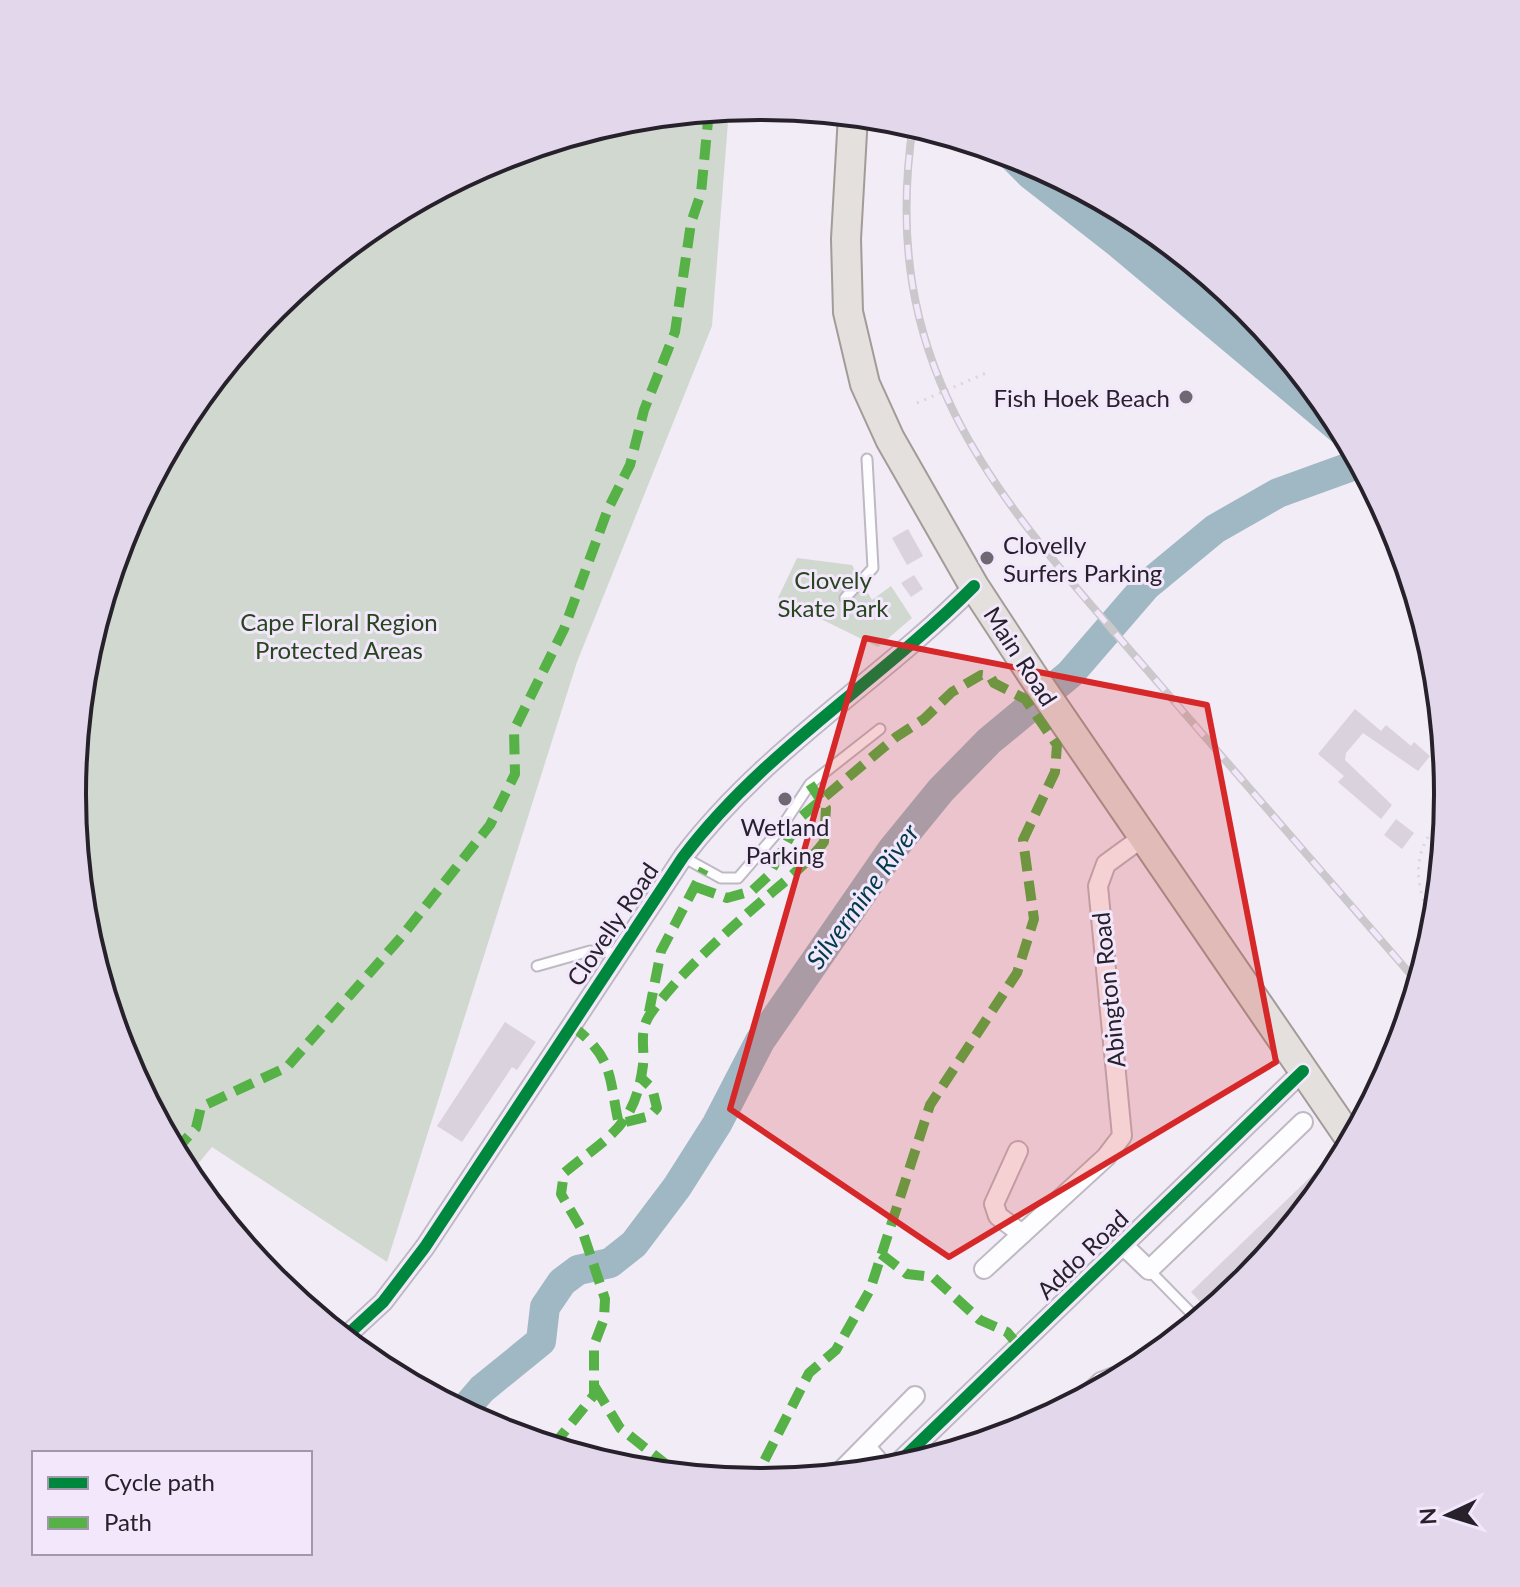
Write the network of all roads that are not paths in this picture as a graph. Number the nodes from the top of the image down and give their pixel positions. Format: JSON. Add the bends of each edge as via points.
{"nodes":[{"id":1,"x":852,"y":126,"type":"edge"},
{"id":2,"x":867,"y":459,"type":"dead end"},
{"id":3,"x":974,"y":586,"type":"junction"},
{"id":4,"x":845,"y":598,"type":"dead end"},
{"id":5,"x":880,"y":729,"type":"dead end"},
{"id":6,"x":1143,"y":837,"type":"junction"},
{"id":7,"x":683,"y":857,"type":"junction"},
{"id":8,"x":619,"y":953,"type":"junction"},
{"id":9,"x":537,"y":966,"type":"dead end"},
{"id":10,"x":1303,"y":1071,"type":"junction"},
{"id":11,"x":1303,"y":1122,"type":"dead end"},
{"id":12,"x":1344,"y":1130,"type":"edge"},
{"id":13,"x":1018,"y":1151,"type":"dead end"},
{"id":14,"x":1022,"y":1234,"type":"junction"},
{"id":15,"x":1123,"y":1245,"type":"junction"},
{"id":16,"x":984,"y":1269,"type":"dead end"},
{"id":17,"x":1149,"y":1270,"type":"junction"},
{"id":18,"x":1190,"y":1312,"type":"edge"},
{"id":19,"x":353,"y":1330,"type":"edge"},
{"id":20,"x":915,"y":1396,"type":"dead end"},
{"id":21,"x":866,"y":1447,"type":"junction"},
{"id":22,"x":911,"y":1450,"type":"edge"},
{"id":23,"x":875,"y":1458,"type":"edge"},
{"id":24,"x":851,"y":1462,"type":"edge"}],
"edges":[{"from":1,"to":3,"type":"main road","name":"Main Road","via":[[845,281],[855,347],[890,439]]},
{"from":2,"to":4,"type":"lane","via":[[873,568]]},
{"from":3,"to":6,"type":"main road","name":"Main Road"},
{"from":3,"to":7,"type":"street","name":"Clovelly Road","via":[[767,763],[724,804]]},
{"from":5,"to":7,"type":"lane","via":[[810,784],[738,878],[721,878]]},
{"from":6,"to":10,"type":"main road","name":"Main Road"},
{"from":6,"to":14,"type":"street","name":"Abington Road","via":[[1106,864],[1098,880],[1123,1131],[1106,1157]]},
{"from":7,"to":8,"type":"street","name":"Clovelly Road"},
{"from":8,"to":9,"type":"lane","via":[[590,951]]},
{"from":8,"to":19,"type":"street","name":"Clovelly Road","via":[[425,1247],[388,1296]]},
{"from":10,"to":12,"type":"main road","name":"Main Road"},
{"from":10,"to":15,"type":"street","name":"Addo Road"},
{"from":11,"to":17,"type":"street"},
{"from":13,"to":14,"type":"street","via":[[994,1204],[998,1216]]},
{"from":14,"to":16,"type":"street"},
{"from":15,"to":17,"type":"street"},
{"from":15,"to":22,"type":"street","name":"Addo Road"},
{"from":17,"to":18,"type":"lane"},
{"from":20,"to":21,"type":"street"},
{"from":21,"to":23,"type":"street"},
{"from":21,"to":24,"type":"street"}]}
